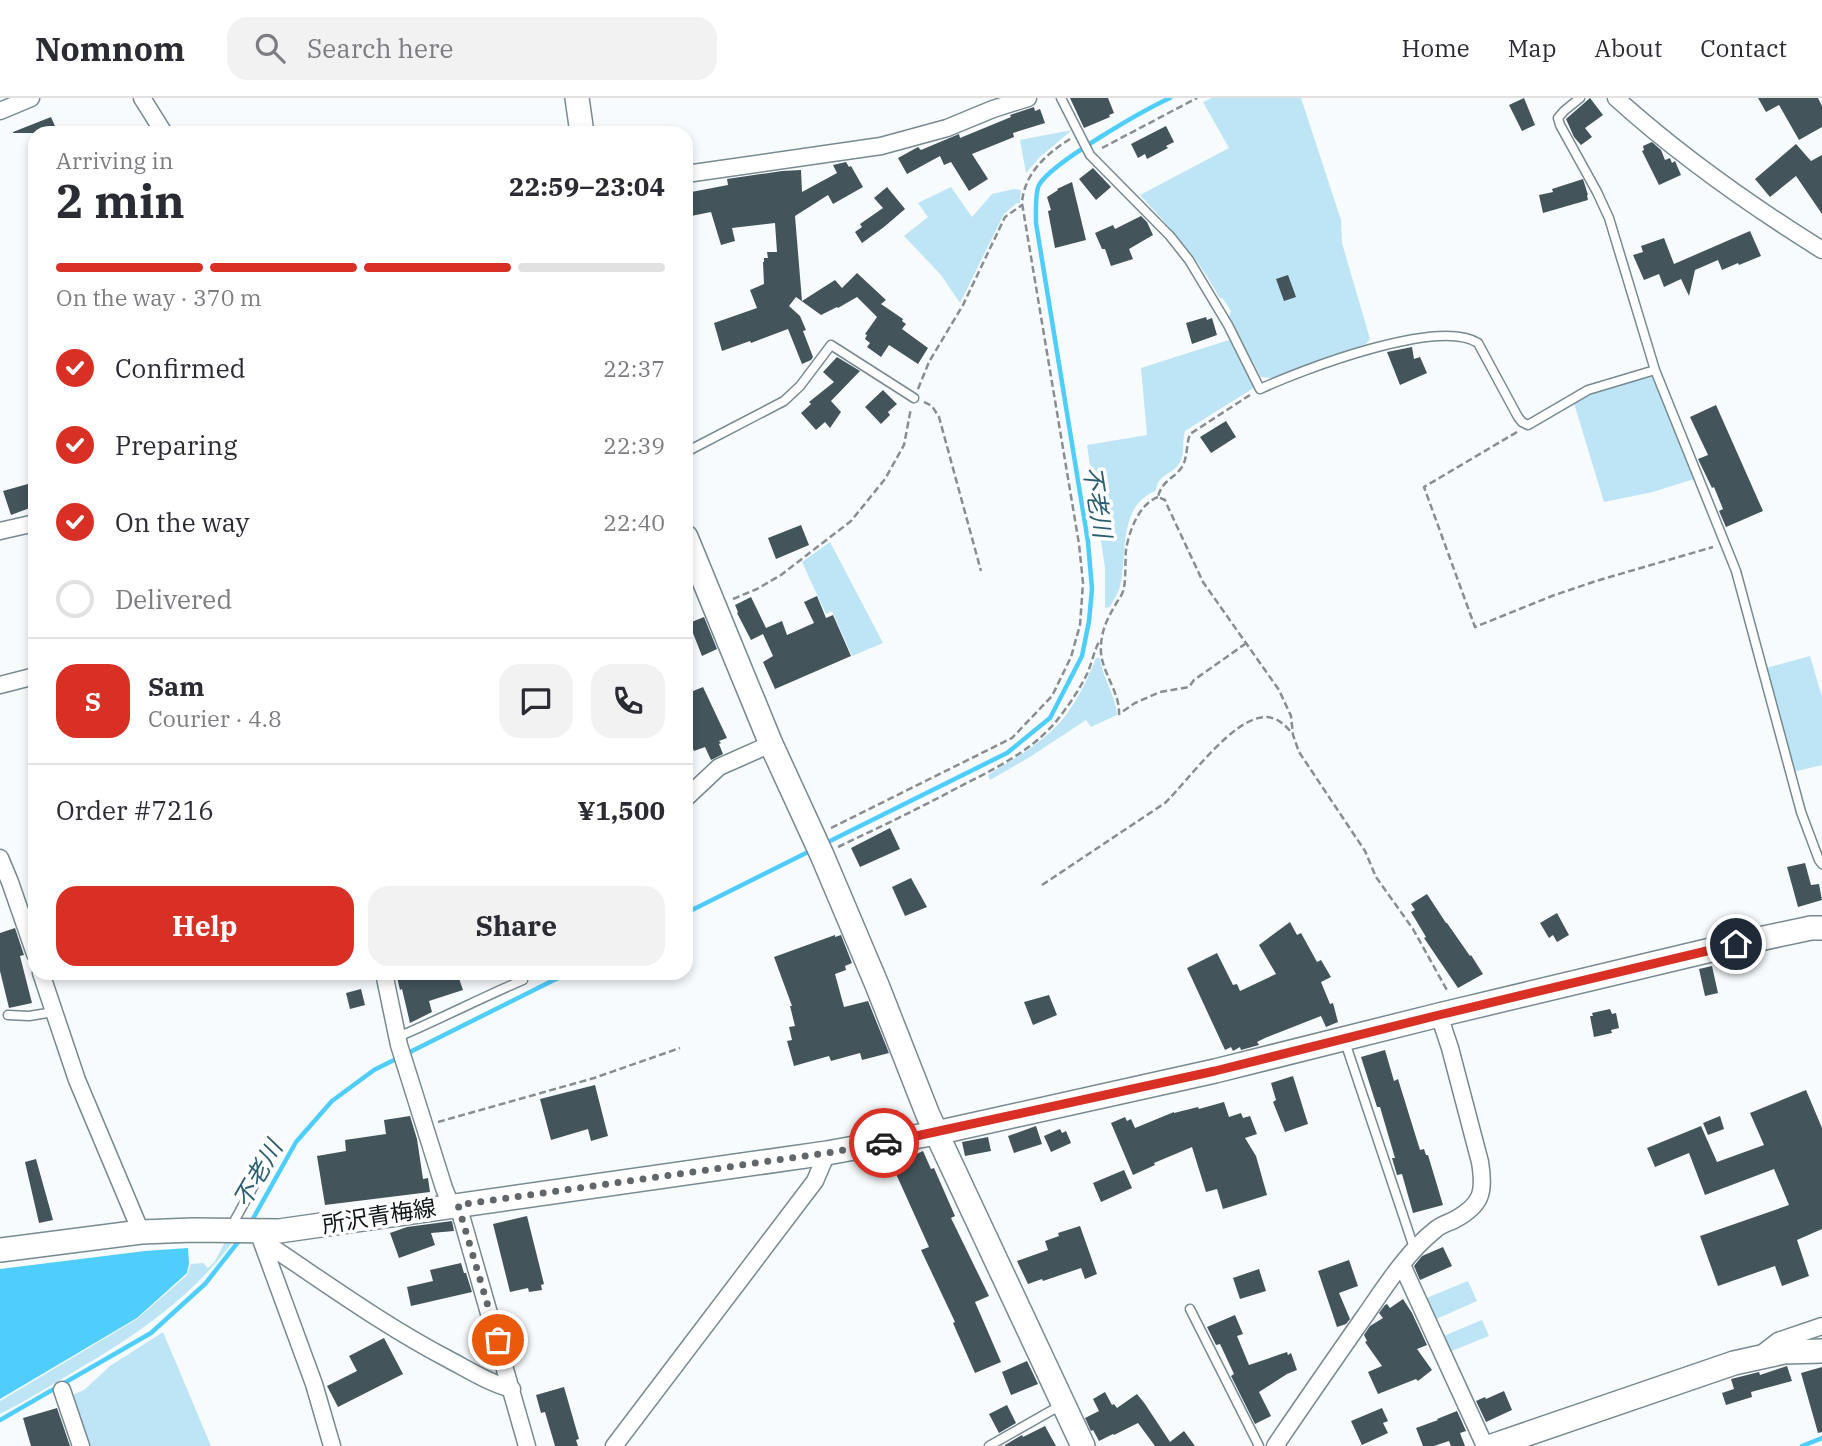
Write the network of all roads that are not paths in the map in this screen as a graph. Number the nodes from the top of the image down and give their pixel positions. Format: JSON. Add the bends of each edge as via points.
{"nodes":[{"id":1,"x":30,"y":98,"type":"edge"},
{"id":2,"x":142,"y":98,"type":"edge"},
{"id":3,"x":577,"y":98,"type":"edge"},
{"id":4,"x":1028,"y":98,"type":"edge"},
{"id":5,"x":1061,"y":98,"type":"edge"},
{"id":6,"x":1580,"y":98,"type":"edge"},
{"id":7,"x":1616,"y":98,"type":"edge"},
{"id":8,"x":991,"y":104,"type":"edge"},
{"id":9,"x":0,"y":111,"type":"edge"},
{"id":10,"x":160,"y":126,"type":"edge"},
{"id":11,"x":581,"y":126,"type":"edge"},
{"id":12,"x":693,"y":173,"type":"edge"},
{"id":13,"x":1820,"y":245,"type":"edge"},
{"id":14,"x":1655,"y":370,"type":"junction"},
{"id":15,"x":914,"y":398,"type":"road end"},
{"id":16,"x":693,"y":448,"type":"edge"},
{"id":17,"x":28,"y":525,"type":"edge"},
{"id":18,"x":0,"y":531,"type":"edge"},
{"id":19,"x":693,"y":554,"type":"edge"},
{"id":20,"x":28,"y":678,"type":"edge"},
{"id":21,"x":0,"y":685,"type":"edge"},
{"id":22,"x":771,"y":744,"type":"junction"},
{"id":23,"x":693,"y":791,"type":"edge"},
{"id":24,"x":0,"y":858,"type":"edge"},
{"id":25,"x":1822,"y":864,"type":"edge"},
{"id":26,"x":1818,"y":923,"type":"edge"},
{"id":27,"x":28,"y":934,"type":"edge"},
{"id":28,"x":43,"y":980,"type":"edge"},
{"id":29,"x":386,"y":980,"type":"edge"},
{"id":30,"x":523,"y":980,"type":"dead end"},
{"id":31,"x":54,"y":1012,"type":"junction"},
{"id":32,"x":1449,"y":1013,"type":"junction"},
{"id":33,"x":8,"y":1015,"type":"dead end"},
{"id":34,"x":1344,"y":1039,"type":"junction"},
{"id":35,"x":400,"y":1047,"type":"junction"},
{"id":36,"x":936,"y":1133,"type":"junction"},
{"id":37,"x":827,"y":1153,"type":"junction"},
{"id":38,"x":269,"y":1158,"type":"dead end"},
{"id":39,"x":454,"y":1205,"type":"junction"},
{"id":40,"x":141,"y":1233,"type":"junction"},
{"id":41,"x":246,"y":1233,"type":"junction"},
{"id":42,"x":1414,"y":1248,"type":"junction"},
{"id":43,"x":0,"y":1250,"type":"edge"},
{"id":44,"x":1402,"y":1265,"type":"junction"},
{"id":45,"x":1190,"y":1309,"type":"dead end"},
{"id":46,"x":1822,"y":1326,"type":"edge"},
{"id":47,"x":1822,"y":1351,"type":"edge"},
{"id":48,"x":1758,"y":1357,"type":"junction"},
{"id":49,"x":512,"y":1389,"type":"junction"},
{"id":50,"x":62,"y":1390,"type":"dead end"},
{"id":51,"x":1064,"y":1404,"type":"junction"},
{"id":52,"x":81,"y":1446,"type":"edge"},
{"id":53,"x":332,"y":1446,"type":"edge"},
{"id":54,"x":527,"y":1446,"type":"edge"},
{"id":55,"x":614,"y":1446,"type":"edge"},
{"id":56,"x":989,"y":1446,"type":"edge"},
{"id":57,"x":1083,"y":1446,"type":"edge"},
{"id":58,"x":1259,"y":1446,"type":"edge"},
{"id":59,"x":1275,"y":1446,"type":"edge"},
{"id":60,"x":1485,"y":1446,"type":"edge"},
{"id":61,"x":1492,"y":1446,"type":"edge"}],
"edges":[{"from":1,"to":9,"type":"street"},
{"from":2,"to":10,"type":"street"},
{"from":3,"to":11,"type":"main road"},
{"from":4,"to":8,"type":"street"},
{"from":5,"to":14,"type":"lane","via":[[1090,155],[1189,260],[1260,389],[1384,344],[1462,337],[1478,343],[1518,417],[1528,425],[1588,390]]},
{"from":6,"to":14,"type":"lane","via":[[1558,118],[1609,218]]},
{"from":7,"to":13,"type":"street","via":[[1717,178]]},
{"from":8,"to":12,"type":"street","via":[[947,128],[880,146]]},
{"from":14,"to":25,"type":"lane","via":[[1736,571],[1801,812]]},
{"from":15,"to":16,"type":"lane","via":[[831,345],[784,401]]},
{"from":17,"to":18,"type":"street"},
{"from":19,"to":22,"type":"main road"},
{"from":20,"to":21,"type":"street"},
{"from":22,"to":23,"type":"street","via":[[719,767]]},
{"from":22,"to":36,"type":"main road"},
{"from":24,"to":27,"type":"street"},
{"from":26,"to":32,"type":"main road","name":"所沢青梅線"},
{"from":28,"to":31,"type":"street"},
{"from":29,"to":35,"type":"street"},
{"from":30,"to":35,"type":"lane","via":[[443,1018]]},
{"from":31,"to":33,"type":"lane"},
{"from":31,"to":40,"type":"street","via":[[77,1080]]},
{"from":32,"to":34,"type":"main road","name":"所沢青梅線"},
{"from":32,"to":42,"type":"street","via":[[1450,1048],[1480,1163],[1481,1194],[1462,1216],[1437,1228]]},
{"from":34,"to":36,"type":"main road","name":"所沢青梅線"},
{"from":34,"to":42,"type":"lane"},
{"from":35,"to":39,"type":"street","via":[[444,1188]]},
{"from":36,"to":37,"type":"main road","name":"所沢青梅線"},
{"from":36,"to":51,"type":"main road"},
{"from":37,"to":39,"type":"main road","name":"所沢青梅線"},
{"from":37,"to":55,"type":"street","via":[[816,1181]]},
{"from":38,"to":41,"type":"lane"},
{"from":39,"to":41,"type":"main road","name":"所沢青梅線"},
{"from":39,"to":49,"type":"street"},
{"from":40,"to":41,"type":"main road","name":"所沢青梅線"},
{"from":40,"to":43,"type":"main road","name":"所沢青梅線"},
{"from":41,"to":49,"type":"street","via":[[382,1321]]},
{"from":41,"to":53,"type":"street","via":[[318,1396]]},
{"from":42,"to":44,"type":"street"},
{"from":44,"to":59,"type":"street"},
{"from":44,"to":60,"type":"street"},
{"from":45,"to":58,"type":"lane"},
{"from":46,"to":48,"type":"street","via":[[1778,1341]]},
{"from":47,"to":48,"type":"main road"},
{"from":48,"to":61,"type":"main road"},
{"from":49,"to":54,"type":"street"},
{"from":50,"to":52,"type":"street"},
{"from":51,"to":56,"type":"lane"},
{"from":51,"to":57,"type":"main road"}]}
